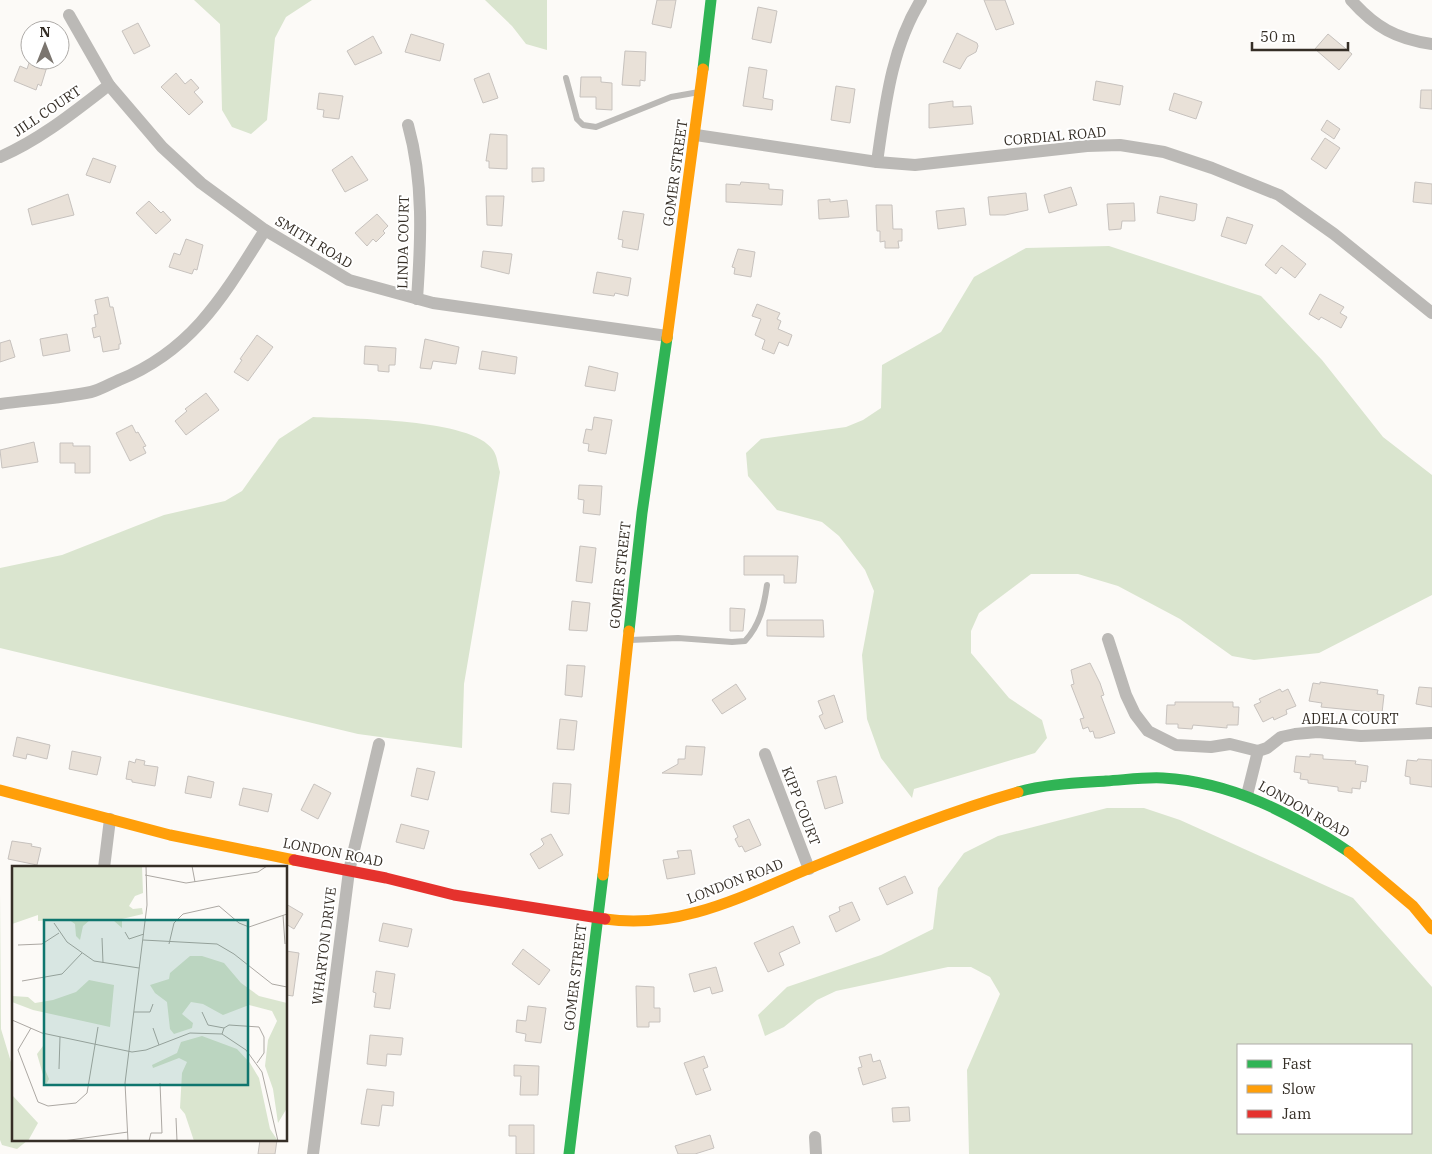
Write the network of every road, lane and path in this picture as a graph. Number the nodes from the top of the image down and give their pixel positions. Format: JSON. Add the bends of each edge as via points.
{"nodes":[{"id":1,"x":711,"y":0,"type":"edge"},
{"id":2,"x":920,"y":0,"type":"edge"},
{"id":3,"x":1351,"y":0,"type":"edge"},
{"id":4,"x":69,"y":15,"type":"dead end"},
{"id":5,"x":1432,"y":44,"type":"edge"},
{"id":6,"x":566,"y":78,"type":"dead end"},
{"id":7,"x":109,"y":85,"type":"junction"},
{"id":8,"x":701,"y":92,"type":"junction"},
{"id":9,"x":408,"y":125,"type":"dead end"},
{"id":10,"x":696,"y":134,"type":"junction"},
{"id":11,"x":0,"y":157,"type":"edge"},
{"id":12,"x":877,"y":162,"type":"junction"},
{"id":13,"x":265,"y":230,"type":"junction"},
{"id":14,"x":417,"y":299,"type":"junction"},
{"id":15,"x":1432,"y":313,"type":"edge"},
{"id":16,"x":667,"y":336,"type":"junction"},
{"id":17,"x":0,"y":404,"type":"edge"},
{"id":18,"x":767,"y":585,"type":"dead end"},
{"id":19,"x":1108,"y":638,"type":"dead end"},
{"id":20,"x":628,"y":640,"type":"junction"},
{"id":21,"x":1432,"y":732,"type":"edge"},
{"id":22,"x":379,"y":744,"type":"dead end"},
{"id":23,"x":1258,"y":751,"type":"junction"},
{"id":24,"x":765,"y":754,"type":"dead end"},
{"id":25,"x":0,"y":790,"type":"edge"},
{"id":26,"x":1247,"y":795,"type":"junction"},
{"id":27,"x":110,"y":819,"type":"junction"},
{"id":28,"x":104,"y":866,"type":"edge"},
{"id":29,"x":809,"y":869,"type":"junction"},
{"id":30,"x":349,"y":871,"type":"junction"},
{"id":31,"x":598,"y":918,"type":"junction"},
{"id":32,"x":1432,"y":929,"type":"edge"},
{"id":33,"x":815,"y":1137,"type":"dead end"},
{"id":34,"x":313,"y":1154,"type":"edge"},
{"id":35,"x":569,"y":1154,"type":"edge"},
{"id":36,"x":816,"y":1154,"type":"edge"}],
"edges":[{"from":1,"to":8,"type":"street","name":"GOMER STREET"},
{"from":2,"to":12,"type":"street","via":[[899,47],[887,95]]},
{"from":3,"to":5,"type":"street","via":[[1367,18],[1391,33]]},
{"from":4,"to":7,"type":"street","name":"SMITH ROAD"},
{"from":6,"to":8,"type":"lane","via":[[577,119],[583,125],[596,127],[671,97]]},
{"from":7,"to":11,"type":"street","name":"JILL COURT","via":[[66,119]]},
{"from":7,"to":13,"type":"street","name":"SMITH ROAD","via":[[162,147],[201,183]]},
{"from":8,"to":10,"type":"street","name":"GOMER STREET"},
{"from":9,"to":14,"type":"street","name":"LINDA COURT","via":[[414,146],[420,206]]},
{"from":10,"to":12,"type":"street","name":"CORDIAL ROAD"},
{"from":10,"to":16,"type":"street","name":"GOMER STREET"},
{"from":12,"to":15,"type":"street","name":"CORDIAL ROAD","via":[[915,165],[1087,146],[1120,146],[1164,152],[1279,195],[1334,234]]},
{"from":13,"to":14,"type":"street","name":"SMITH ROAD","via":[[350,280]]},
{"from":13,"to":17,"type":"street","via":[[228,289],[199,326],[157,363],[93,391]]},
{"from":14,"to":16,"type":"street","name":"SMITH ROAD"},
{"from":16,"to":20,"type":"street","name":"GOMER STREET"},
{"from":18,"to":20,"type":"lane","via":[[759,620],[744,641]]},
{"from":19,"to":23,"type":"street","via":[[1126,695],[1148,730],[1176,745],[1211,747],[1230,744]]},
{"from":20,"to":31,"type":"street","name":"GOMER STREET"},
{"from":21,"to":23,"type":"street","name":"ADELA COURT","via":[[1361,736],[1318,732],[1295,734],[1281,737]]},
{"from":22,"to":30,"type":"street","name":"WHARTON DRIVE"},
{"from":23,"to":26,"type":"street"},
{"from":24,"to":29,"type":"street","name":"KIPP COURT"},
{"from":25,"to":27,"type":"street","name":"LONDON ROAD"},
{"from":26,"to":29,"type":"street","name":"LONDON ROAD","via":[[1202,783],[1162,778],[1026,790],[957,810]]},
{"from":26,"to":32,"type":"street","name":"LONDON ROAD","via":[[1276,808],[1348,851],[1413,906]]},
{"from":27,"to":28,"type":"street"},
{"from":27,"to":30,"type":"street","name":"LONDON ROAD","via":[[170,835]]},
{"from":29,"to":31,"type":"street","name":"LONDON ROAD","via":[[719,907],[682,918]]},
{"from":30,"to":31,"type":"street","name":"LONDON ROAD","via":[[454,895]]},
{"from":30,"to":34,"type":"street","name":"WHARTON DRIVE"},
{"from":31,"to":35,"type":"street","name":"GOMER STREET"},
{"from":33,"to":36,"type":"street"}]}
